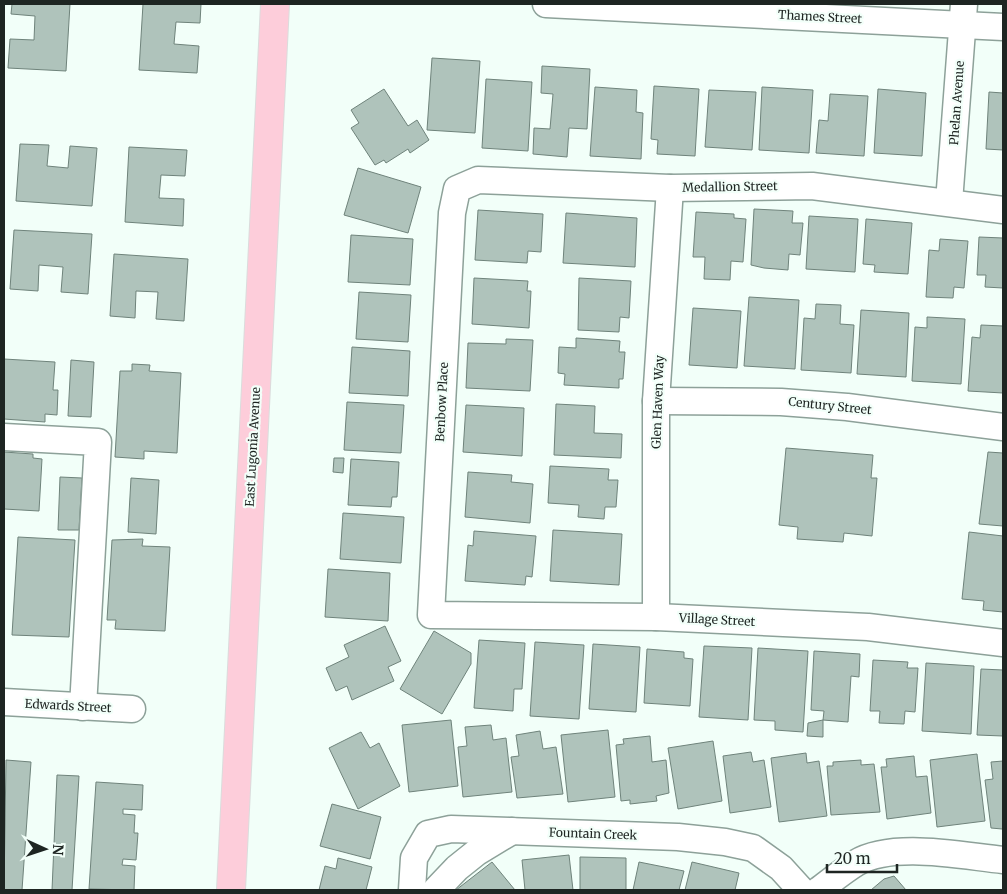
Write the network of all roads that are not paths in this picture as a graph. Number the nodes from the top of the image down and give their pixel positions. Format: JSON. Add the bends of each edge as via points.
{"nodes":[{"id":1,"x":275,"y":4,"type":"edge"},
{"id":2,"x":546,"y":4,"type":"edge"},
{"id":3,"x":963,"y":14,"type":"edge"},
{"id":4,"x":1003,"y":27,"type":"edge"},
{"id":5,"x":670,"y":188,"type":"junction"},
{"id":6,"x":457,"y":189,"type":"joint"},
{"id":7,"x":949,"y":202,"type":"junction"},
{"id":8,"x":1003,"y":210,"type":"edge"},
{"id":9,"x":656,"y":401,"type":"junction"},
{"id":10,"x":1003,"y":427,"type":"edge"},
{"id":11,"x":4,"y":437,"type":"edge"},
{"id":12,"x":430,"y":615,"type":"joint"},
{"id":13,"x":656,"y":617,"type":"junction"},
{"id":14,"x":1003,"y":643,"type":"edge"},
{"id":15,"x":4,"y":702,"type":"edge"},
{"id":16,"x":83,"y":707,"type":"junction"},
{"id":17,"x":132,"y":709,"type":"dead end"},
{"id":18,"x":512,"y":831,"type":"junction"},
{"id":19,"x":1003,"y":860,"type":"edge"},
{"id":20,"x":231,"y":890,"type":"edge"},
{"id":21,"x":412,"y":890,"type":"edge"},
{"id":22,"x":436,"y":890,"type":"edge"},
{"id":23,"x":801,"y":890,"type":"edge"},
{"id":24,"x":819,"y":890,"type":"edge"}],
"edges":[{"from":1,"to":20,"type":"main road","name":"East Lugonia Avenue"},
{"from":2,"to":3,"type":"street","name":"Thames Street"},
{"from":3,"to":4,"type":"street","name":"Thames Street"},
{"from":3,"to":7,"type":"street","name":"Phelan Avenue"},
{"from":5,"to":6,"type":"street","name":"Medallion Street","via":[[478,180]]},
{"from":5,"to":7,"type":"street","name":"Medallion Street","via":[[812,186]]},
{"from":5,"to":9,"type":"street","name":"Glen Haven Way"},
{"from":6,"to":12,"type":"street","name":"Benbow Place","via":[[452,213]]},
{"from":7,"to":8,"type":"street","name":"Medallion Street"},
{"from":9,"to":10,"type":"street","name":"Century Street","via":[[781,402]]},
{"from":9,"to":13,"type":"street","name":"Glen Haven Way"},
{"from":11,"to":16,"type":"street","via":[[98,442]]},
{"from":12,"to":13,"type":"street","name":"Village Street"},
{"from":13,"to":14,"type":"street","name":"Village Street","via":[[868,627]]},
{"from":15,"to":16,"type":"street","name":"Edwards Street"},
{"from":16,"to":17,"type":"street","name":"Edwards Street"},
{"from":18,"to":21,"type":"street","name":"Fountain Creek","via":[[451,829],[428,834],[414,858]]},
{"from":18,"to":22,"type":"street","via":[[477,852]]},
{"from":18,"to":23,"type":"street","name":"Fountain Creek","via":[[678,837],[725,842],[753,848],[781,868]]},
{"from":19,"to":24,"type":"street","via":[[920,851],[878,854],[857,862]]}]}
